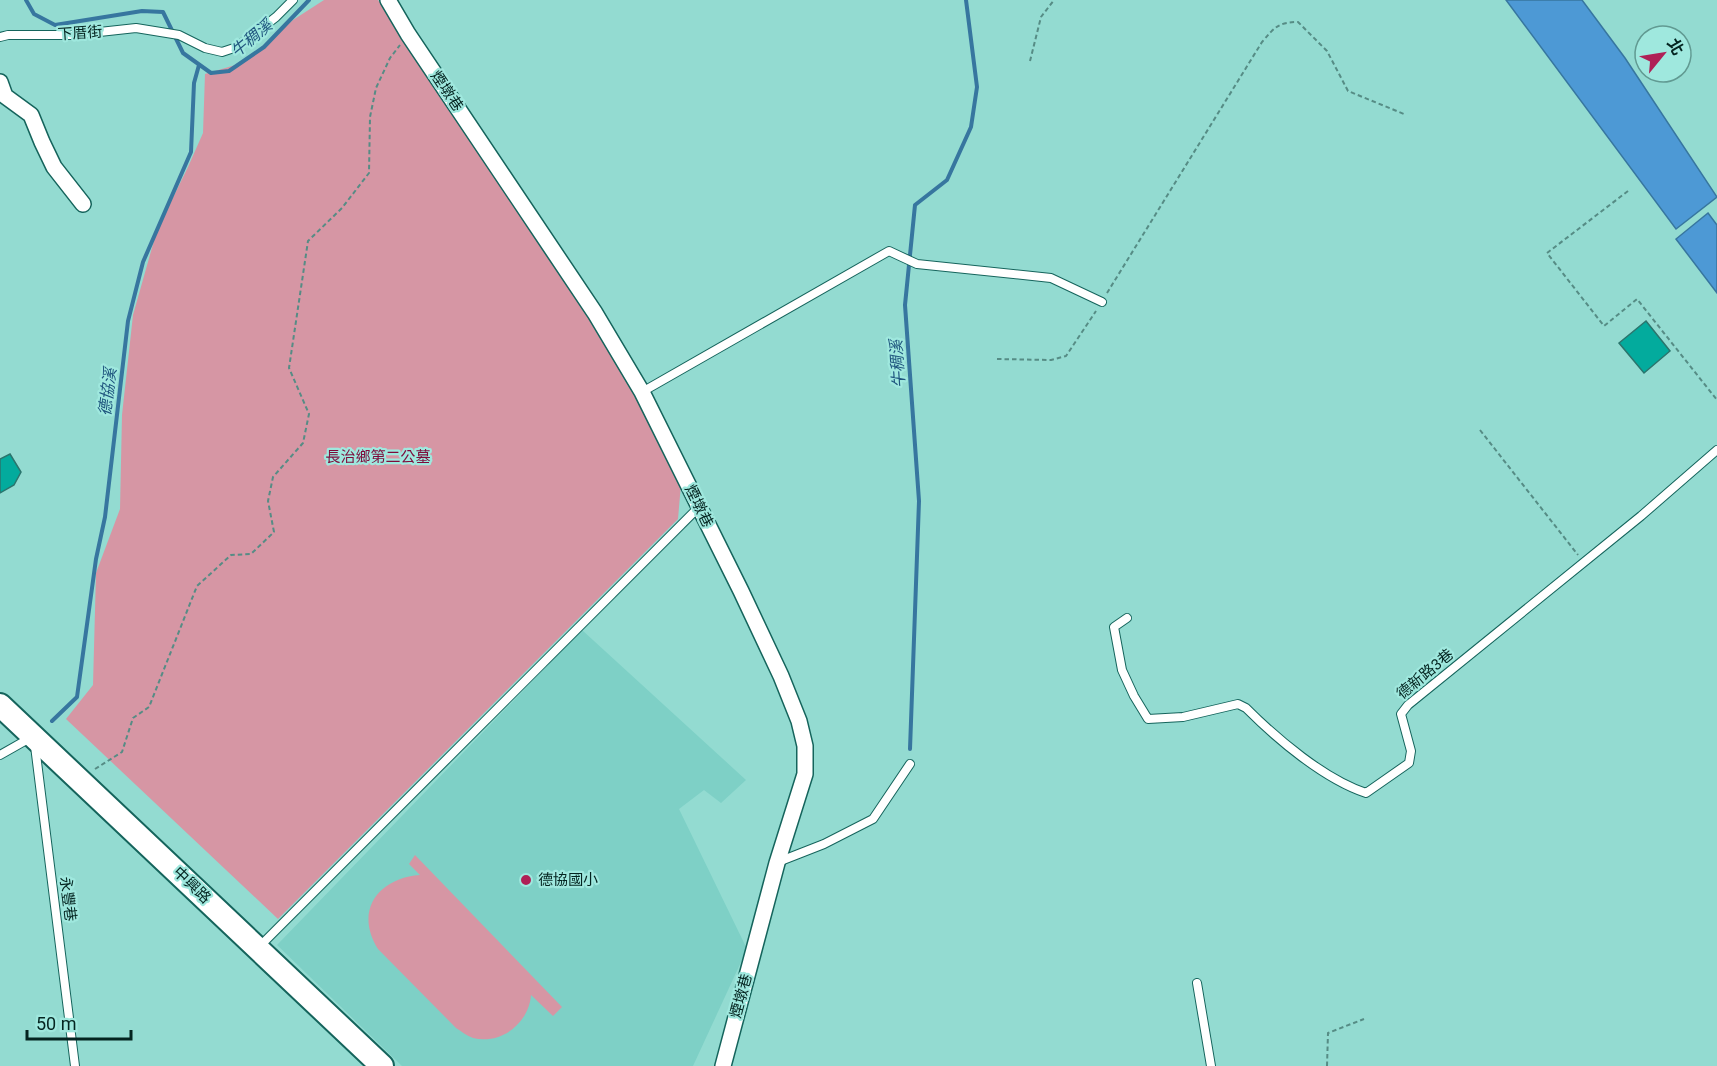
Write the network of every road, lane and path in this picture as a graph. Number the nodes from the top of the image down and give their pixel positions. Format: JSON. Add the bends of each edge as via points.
{"nodes":[{"id":1,"x":293,"y":0,"type":"edge"},
{"id":2,"x":388,"y":0,"type":"edge"},
{"id":3,"x":1054,"y":0,"type":"edge"},
{"id":4,"x":408,"y":34,"type":"junction"},
{"id":5,"x":0,"y":37,"type":"edge"},
{"id":6,"x":1030,"y":61,"type":"dead end"},
{"id":7,"x":0,"y":82,"type":"edge"},
{"id":8,"x":1404,"y":114,"type":"dead end"},
{"id":9,"x":1628,"y":191,"type":"dead end"},
{"id":10,"x":83,"y":204,"type":"dead end"},
{"id":11,"x":1102,"y":302,"type":"junction"},
{"id":12,"x":997,"y":359,"type":"dead end"},
{"id":13,"x":642,"y":392,"type":"junction"},
{"id":14,"x":1717,"y":400,"type":"edge"},
{"id":15,"x":1480,"y":430,"type":"dead end"},
{"id":16,"x":1717,"y":450,"type":"edge"},
{"id":17,"x":699,"y":507,"type":"junction"},
{"id":18,"x":1584,"y":562,"type":"junction"},
{"id":19,"x":1127,"y":618,"type":"dead end"},
{"id":20,"x":0,"y":705,"type":"edge"},
{"id":21,"x":34,"y":736,"type":"junction"},
{"id":22,"x":0,"y":755,"type":"edge"},
{"id":23,"x":910,"y":764,"type":"dead end"},
{"id":24,"x":80,"y":778,"type":"junction"},
{"id":25,"x":777,"y":862,"type":"junction"},
{"id":26,"x":258,"y":948,"type":"junction"},
{"id":27,"x":1197,"y":983,"type":"dead end"},
{"id":28,"x":1364,"y":1019,"type":"dead end"},
{"id":29,"x":75,"y":1066,"type":"edge"},
{"id":30,"x":382,"y":1066,"type":"edge"},
{"id":31,"x":723,"y":1066,"type":"edge"},
{"id":32,"x":1211,"y":1066,"type":"edge"},
{"id":33,"x":1327,"y":1066,"type":"edge"}],
"edges":[{"from":1,"to":5,"type":"lane","name":"下厝街","via":[[237,47],[222,52],[179,35],[136,27],[72,35]]},
{"from":2,"to":4,"type":"street","name":"煙墩巷"},
{"from":3,"to":6,"type":"path","via":[[1041,17]]},
{"from":4,"to":13,"type":"street","name":"煙墩巷","via":[[595,313]]},
{"from":4,"to":24,"type":"path","via":[[390,58],[376,88],[370,117],[369,173],[342,208],[308,241],[289,368],[309,414],[303,443],[273,477],[268,501],[274,532],[251,554],[231,555],[197,586],[149,707],[133,718],[122,752]]},
{"from":7,"to":10,"type":"street","via":[[5,96],[31,115],[54,167]]},
{"from":8,"to":11,"type":"path","via":[[1348,91],[1327,51],[1298,22],[1276,27],[1262,42]]},
{"from":9,"to":14,"type":"path","via":[[1547,253],[1604,326],[1637,299]]},
{"from":11,"to":12,"type":"path","via":[[1066,356],[1051,360]]},
{"from":11,"to":13,"type":"lane","via":[[1052,278],[917,264],[889,251]]},
{"from":13,"to":17,"type":"street","name":"煙墩巷"},
{"from":15,"to":18,"type":"path"},
{"from":16,"to":18,"type":"lane","name":"德新路3巷"},
{"from":17,"to":25,"type":"street","name":"煙墩巷","via":[[781,676],[805,746],[805,774]]},
{"from":17,"to":26,"type":"lane"},
{"from":18,"to":19,"type":"lane","name":"德新路3巷","via":[[1408,705],[1401,714],[1411,751],[1409,763],[1366,793],[1349,787],[1297,752],[1238,704],[1183,717],[1148,719],[1122,670],[1114,627]]},
{"from":20,"to":21,"type":"main road","name":"中興路"},
{"from":21,"to":22,"type":"lane"},
{"from":21,"to":24,"type":"main road","name":"中興路"},
{"from":21,"to":29,"type":"lane","name":"永豐巷"},
{"from":23,"to":25,"type":"lane","via":[[873,819]]},
{"from":24,"to":26,"type":"main road","name":"中興路"},
{"from":25,"to":31,"type":"street","name":"煙墩巷"},
{"from":26,"to":30,"type":"main road","name":"中興路"},
{"from":27,"to":32,"type":"lane"},
{"from":28,"to":33,"type":"path","via":[[1328,1033]]}]}
